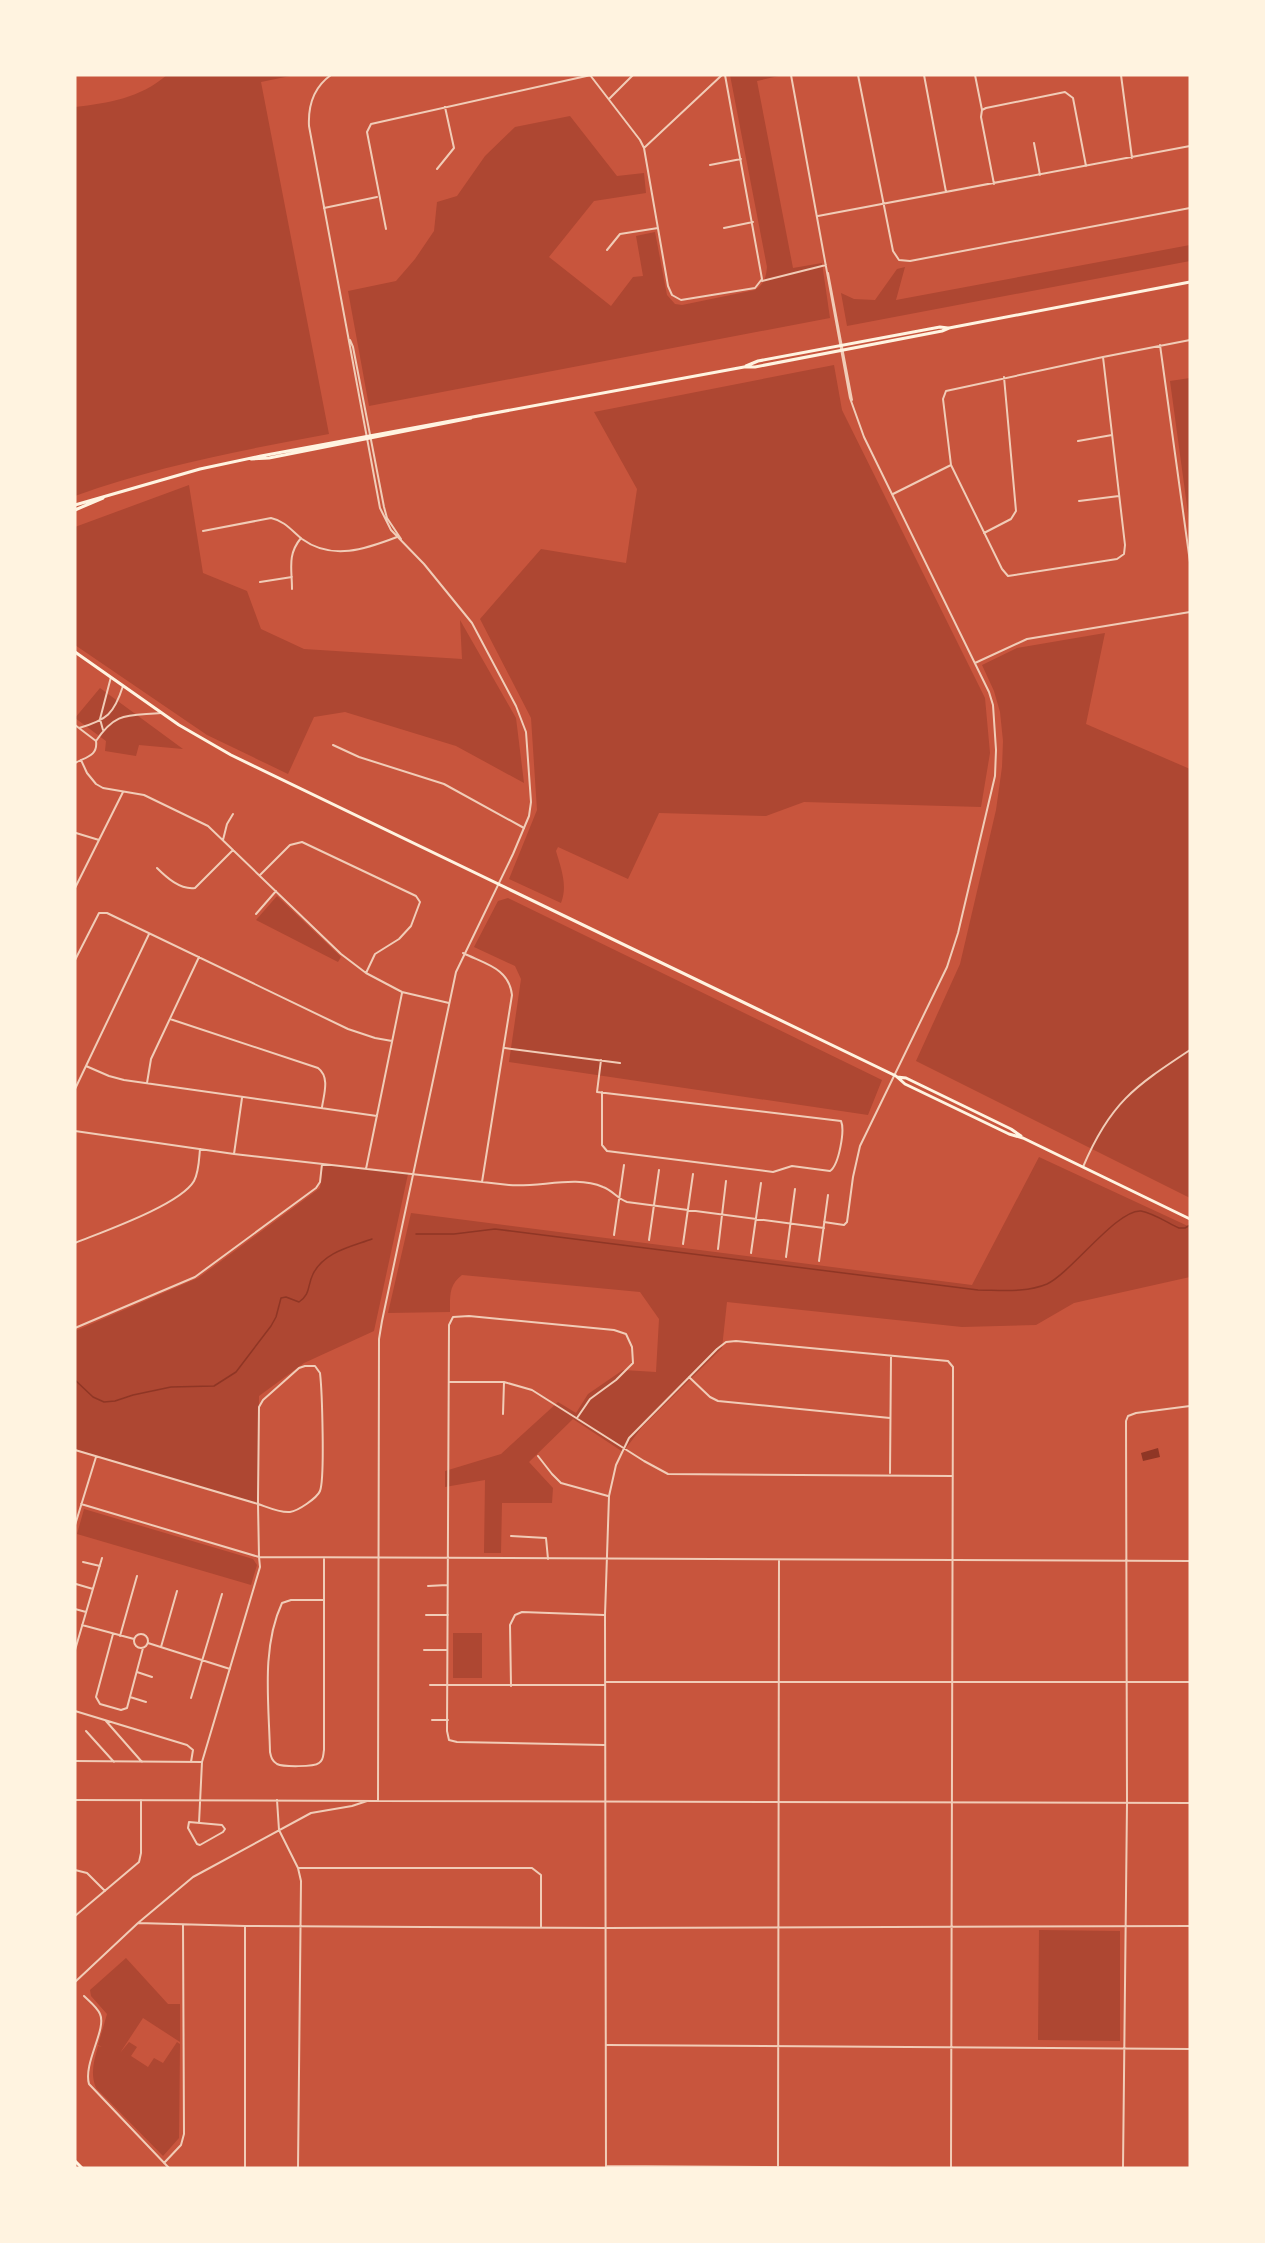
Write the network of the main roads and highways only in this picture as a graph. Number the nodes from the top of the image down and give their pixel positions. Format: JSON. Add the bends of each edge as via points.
{"nodes":[{"id":1,"x":1190,"y":282,"type":"edge"},
{"id":2,"x":110,"y":494,"type":"junction"},
{"id":3,"x":75,"y":505,"type":"edge"},
{"id":4,"x":75,"y":510,"type":"edge"},
{"id":5,"x":75,"y":652,"type":"edge"},
{"id":6,"x":1190,"y":1219,"type":"edge"},
{"id":7,"x":75,"y":2161,"type":"edge"},
{"id":8,"x":82,"y":2168,"type":"edge"}],
"edges":[{"from":1,"to":2,"type":"main road","via":[[249,459]]},
{"from":2,"to":3,"type":"main road"},
{"from":2,"to":4,"type":"main road"},
{"from":5,"to":6,"type":"main road","via":[[205,742],[790,1027],[906,1078]]},
{"from":7,"to":8,"type":"main road"}]}
